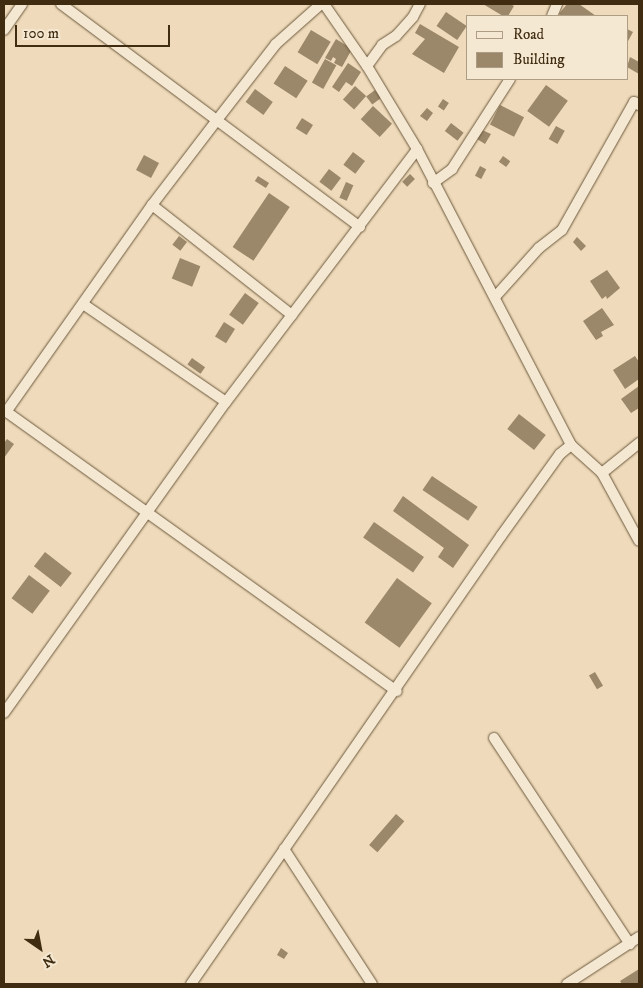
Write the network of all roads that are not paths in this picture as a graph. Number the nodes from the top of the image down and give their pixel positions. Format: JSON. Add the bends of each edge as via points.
{"nodes":[{"id":1,"x":22,"y":4,"type":"edge"},
{"id":2,"x":61,"y":4,"type":"edge"},
{"id":3,"x":323,"y":4,"type":"edge"},
{"id":4,"x":420,"y":4,"type":"edge"},
{"id":5,"x":4,"y":30,"type":"edge"},
{"id":6,"x":367,"y":66,"type":"junction"},
{"id":7,"x":509,"y":80,"type":"edge"},
{"id":8,"x":639,"y":105,"type":"edge"},
{"id":9,"x":217,"y":120,"type":"junction"},
{"id":10,"x":417,"y":149,"type":"junction"},
{"id":11,"x":433,"y":183,"type":"junction"},
{"id":12,"x":152,"y":205,"type":"junction"},
{"id":13,"x":360,"y":227,"type":"junction"},
{"id":14,"x":495,"y":297,"type":"junction"},
{"id":15,"x":83,"y":304,"type":"junction"},
{"id":16,"x":292,"y":315,"type":"junction"},
{"id":17,"x":226,"y":402,"type":"junction"},
{"id":18,"x":5,"y":411,"type":"edge"},
{"id":19,"x":639,"y":443,"type":"edge"},
{"id":20,"x":571,"y":445,"type":"junction"},
{"id":21,"x":602,"y":473,"type":"junction"},
{"id":22,"x":147,"y":512,"type":"junction"},
{"id":23,"x":639,"y":541,"type":"edge"},
{"id":24,"x":396,"y":691,"type":"junction"},
{"id":25,"x":4,"y":714,"type":"edge"},
{"id":26,"x":494,"y":738,"type":"dead end"},
{"id":27,"x":284,"y":849,"type":"junction"},
{"id":28,"x":639,"y":938,"type":"edge"},
{"id":29,"x":630,"y":944,"type":"junction"},
{"id":30,"x":191,"y":984,"type":"edge"},
{"id":31,"x":372,"y":984,"type":"edge"},
{"id":32,"x":567,"y":984,"type":"edge"}],
"edges":[{"from":1,"to":5,"type":"street"},
{"from":2,"to":9,"type":"street"},
{"from":3,"to":6,"type":"street"},
{"from":3,"to":9,"type":"street","via":[[276,44]]},
{"from":4,"to":6,"type":"street","via":[[413,17],[396,36],[382,45]]},
{"from":6,"to":10,"type":"street"},
{"from":7,"to":11,"type":"street","via":[[452,169]]},
{"from":8,"to":14,"type":"street","via":[[634,102],[562,230],[539,248]]},
{"from":9,"to":12,"type":"street"},
{"from":9,"to":13,"type":"street"},
{"from":10,"to":11,"type":"street"},
{"from":10,"to":13,"type":"street"},
{"from":11,"to":14,"type":"street"},
{"from":12,"to":15,"type":"street"},
{"from":12,"to":16,"type":"street"},
{"from":13,"to":16,"type":"street"},
{"from":14,"to":20,"type":"street"},
{"from":15,"to":17,"type":"street"},
{"from":15,"to":18,"type":"street"},
{"from":16,"to":17,"type":"street"},
{"from":17,"to":22,"type":"street"},
{"from":18,"to":22,"type":"street"},
{"from":19,"to":21,"type":"street"},
{"from":20,"to":21,"type":"street"},
{"from":20,"to":24,"type":"street","via":[[560,454]]},
{"from":21,"to":23,"type":"street"},
{"from":22,"to":24,"type":"street"},
{"from":22,"to":25,"type":"street"},
{"from":24,"to":27,"type":"street"},
{"from":26,"to":29,"type":"street"},
{"from":27,"to":30,"type":"street"},
{"from":27,"to":31,"type":"street"},
{"from":28,"to":29,"type":"street"},
{"from":29,"to":32,"type":"street"}]}
